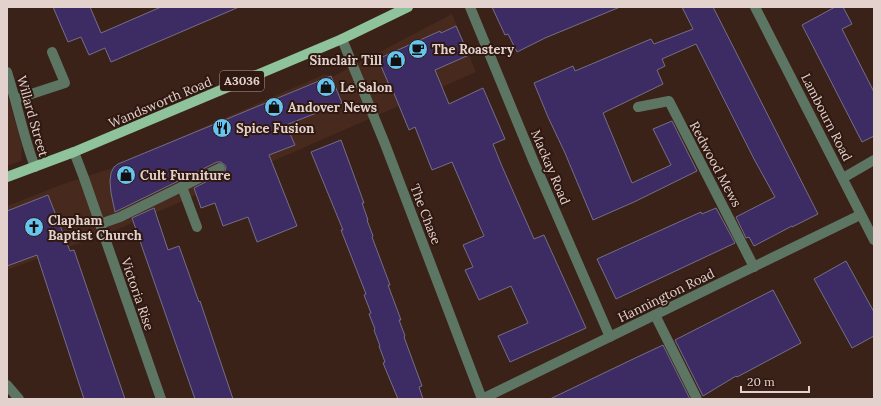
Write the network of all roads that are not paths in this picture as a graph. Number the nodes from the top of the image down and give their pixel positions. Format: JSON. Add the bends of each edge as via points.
{"nodes":[{"id":1,"x":408,"y":7,"type":"edge"},
{"id":2,"x":470,"y":7,"type":"edge"},
{"id":3,"x":755,"y":7,"type":"edge"},
{"id":4,"x":342,"y":39,"type":"junction"},
{"id":5,"x":52,"y":52,"type":"dead end"},
{"id":6,"x":7,"y":72,"type":"edge"},
{"id":7,"x":16,"y":99,"type":"junction"},
{"id":8,"x":638,"y":107,"type":"dead end"},
{"id":9,"x":74,"y":152,"type":"junction"},
{"id":10,"x":874,"y":160,"type":"edge"},
{"id":11,"x":35,"y":167,"type":"junction"},
{"id":12,"x":220,"y":168,"type":"dead end"},
{"id":13,"x":7,"y":177,"type":"edge"},
{"id":14,"x":843,"y":178,"type":"junction"},
{"id":15,"x":182,"y":187,"type":"junction"},
{"id":16,"x":860,"y":215,"type":"junction"},
{"id":17,"x":100,"y":224,"type":"junction"},
{"id":18,"x":197,"y":227,"type":"dead end"},
{"id":19,"x":874,"y":240,"type":"edge"},
{"id":20,"x":754,"y":267,"type":"junction"},
{"id":21,"x":655,"y":315,"type":"junction"},
{"id":22,"x":610,"y":337,"type":"junction"},
{"id":23,"x":7,"y":385,"type":"edge"},
{"id":24,"x":19,"y":399,"type":"edge"},
{"id":25,"x":161,"y":399,"type":"edge"},
{"id":26,"x":482,"y":399,"type":"edge"},
{"id":27,"x":697,"y":399,"type":"edge"}],
"edges":[{"from":1,"to":4,"type":"main road","name":"Wandsworth Road","number":"A3036"},
{"from":2,"to":22,"type":"street","name":"Mackay Road"},
{"from":3,"to":14,"type":"street","name":"Lambourn Road"},
{"from":4,"to":9,"type":"main road","name":"Wandsworth Road","number":"A3036"},
{"from":4,"to":26,"type":"street","name":"The Chase","via":[[385,144]]},
{"from":5,"to":7,"type":"street","via":[[65,83]]},
{"from":6,"to":7,"type":"street","name":"Willard Street"},
{"from":7,"to":11,"type":"street","name":"Willard Street","via":[[25,140]]},
{"from":8,"to":20,"type":"street","name":"Redwood Mews","via":[[669,101]]},
{"from":9,"to":11,"type":"main road","name":"Wandsworth Road","number":"A3036"},
{"from":9,"to":17,"type":"street","name":"Victoria Rise"},
{"from":10,"to":14,"type":"street"},
{"from":11,"to":13,"type":"main road","name":"Wandsworth Road","number":"A3036"},
{"from":12,"to":15,"type":"street"},
{"from":14,"to":16,"type":"street","name":"Lambourn Road"},
{"from":15,"to":17,"type":"street"},
{"from":15,"to":18,"type":"street"},
{"from":16,"to":19,"type":"street","name":"Lambourn Road"},
{"from":16,"to":20,"type":"street","name":"Hannington Road"},
{"from":17,"to":25,"type":"street","name":"Victoria Rise"},
{"from":20,"to":21,"type":"street","name":"Hannington Road"},
{"from":21,"to":22,"type":"street","name":"Hannington Road"},
{"from":21,"to":27,"type":"street"},
{"from":22,"to":26,"type":"street","name":"Hannington Road"},
{"from":23,"to":24,"type":"street"}]}
